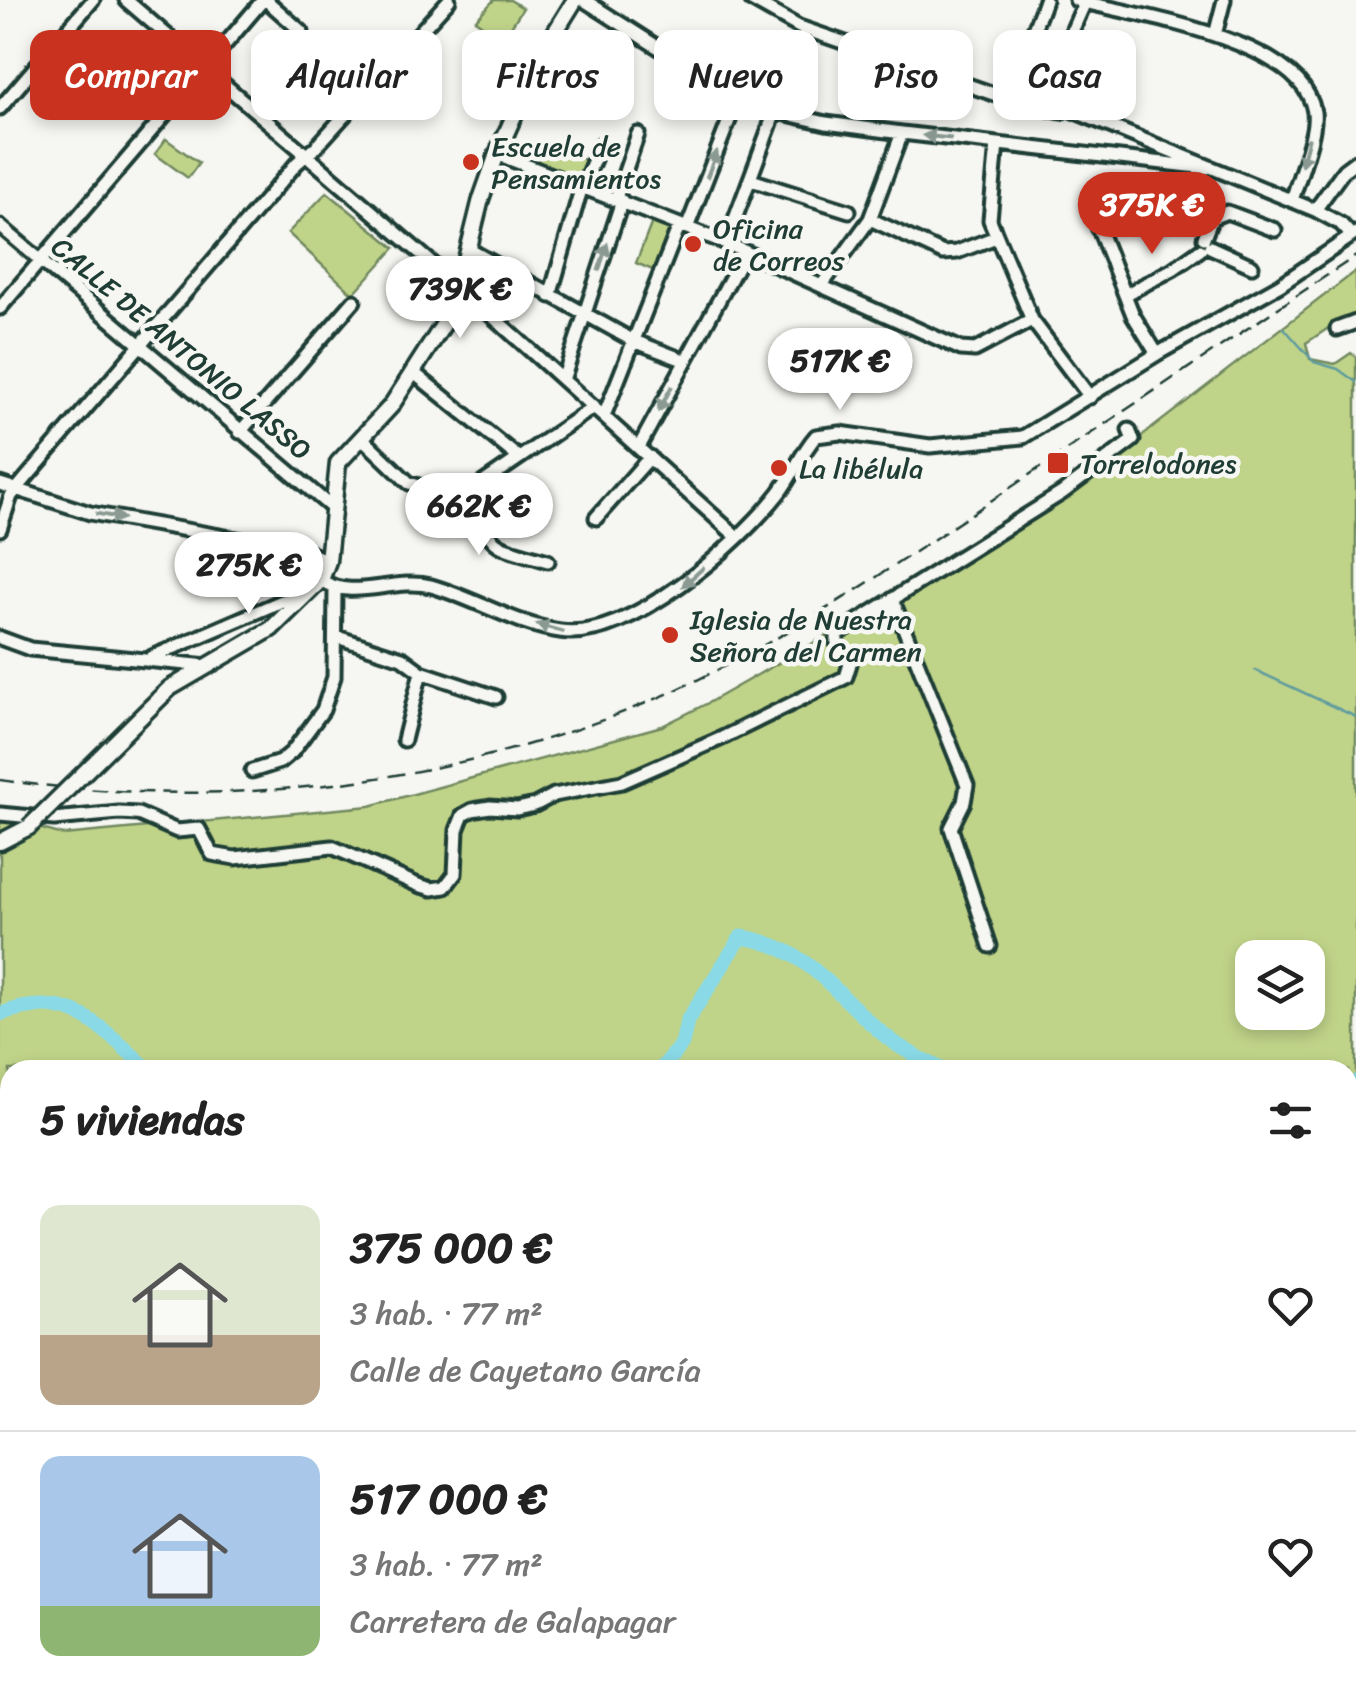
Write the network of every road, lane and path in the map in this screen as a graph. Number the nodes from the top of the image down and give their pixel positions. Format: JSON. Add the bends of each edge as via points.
{"nodes":[{"id":1,"x":93,"y":0,"type":"edge"},
{"id":2,"x":126,"y":0,"type":"edge"},
{"id":3,"x":264,"y":0,"type":"edge"},
{"id":4,"x":449,"y":0,"type":"edge"},
{"id":5,"x":576,"y":0,"type":"edge"},
{"id":6,"x":584,"y":0,"type":"edge"},
{"id":7,"x":751,"y":0,"type":"edge"},
{"id":8,"x":1045,"y":0,"type":"edge"},
{"id":9,"x":1224,"y":0,"type":"edge"},
{"id":10,"x":1081,"y":1,"type":"edge"},
{"id":11,"x":161,"y":30,"type":"edge"},
{"id":12,"x":300,"y":30,"type":"edge"},
{"id":13,"x":557,"y":30,"type":"edge"},
{"id":14,"x":1035,"y":30,"type":"edge"},
{"id":15,"x":1071,"y":30,"type":"edge"},
{"id":16,"x":1214,"y":35,"type":"junction"},
{"id":17,"x":231,"y":38,"type":"edge"},
{"id":18,"x":654,"y":46,"type":"edge"},
{"id":19,"x":231,"y":90,"type":"edge"},
{"id":20,"x":993,"y":93,"type":"edge"},
{"id":21,"x":0,"y":108,"type":"edge"},
{"id":22,"x":818,"y":119,"type":"edge"},
{"id":23,"x":161,"y":120,"type":"edge"},
{"id":24,"x":512,"y":120,"type":"edge"},
{"id":25,"x":728,"y":120,"type":"edge"},
{"id":26,"x":772,"y":120,"type":"edge"},
{"id":27,"x":1090,"y":120,"type":"edge"},
{"id":28,"x":638,"y":134,"type":"dead end"},
{"id":29,"x":902,"y":134,"type":"junction"},
{"id":30,"x":997,"y":144,"type":"junction"},
{"id":31,"x":600,"y":145,"type":"dead end"},
{"id":32,"x":1157,"y":147,"type":"junction"},
{"id":33,"x":306,"y":154,"type":"junction"},
{"id":34,"x":496,"y":154,"type":"junction"},
{"id":35,"x":1356,"y":161,"type":"edge"},
{"id":36,"x":1149,"y":164,"type":"junction"},
{"id":37,"x":1208,"y":168,"type":"junction"},
{"id":38,"x":751,"y":180,"type":"junction"},
{"id":39,"x":584,"y":186,"type":"junction"},
{"id":40,"x":619,"y":200,"type":"junction"},
{"id":41,"x":1292,"y":201,"type":"junction"},
{"id":42,"x":1089,"y":204,"type":"dead end"},
{"id":43,"x":1316,"y":210,"type":"junction"},
{"id":44,"x":849,"y":211,"type":"dead end"},
{"id":45,"x":870,"y":218,"type":"junction"},
{"id":46,"x":0,"y":226,"type":"edge"},
{"id":47,"x":683,"y":227,"type":"junction"},
{"id":48,"x":1275,"y":230,"type":"dead end"},
{"id":49,"x":1354,"y":234,"type":"edge"},
{"id":50,"x":996,"y":237,"type":"junction"},
{"id":51,"x":726,"y":243,"type":"junction"},
{"id":52,"x":1205,"y":245,"type":"junction"},
{"id":53,"x":470,"y":250,"type":"junction"},
{"id":54,"x":745,"y":252,"type":"junction"},
{"id":55,"x":40,"y":261,"type":"junction"},
{"id":56,"x":1252,"y":266,"type":"dead end"},
{"id":57,"x":513,"y":275,"type":"junction"},
{"id":58,"x":822,"y":285,"type":"junction"},
{"id":59,"x":460,"y":288,"type":"junction"},
{"id":60,"x":1125,"y":295,"type":"junction"},
{"id":61,"x":550,"y":296,"type":"junction"},
{"id":62,"x":354,"y":301,"type":"dead end"},
{"id":63,"x":0,"y":308,"type":"edge"},
{"id":64,"x":584,"y":315,"type":"junction"},
{"id":65,"x":492,"y":316,"type":"junction"},
{"id":66,"x":1032,"y":320,"type":"junction"},
{"id":67,"x":1356,"y":322,"type":"edge"},
{"id":68,"x":1337,"y":329,"type":"dead end"},
{"id":69,"x":634,"y":341,"type":"junction"},
{"id":70,"x":140,"y":346,"type":"junction"},
{"id":71,"x":1157,"y":354,"type":"junction"},
{"id":72,"x":686,"y":361,"type":"junction"},
{"id":73,"x":414,"y":373,"type":"junction"},
{"id":74,"x":563,"y":380,"type":"junction"},
{"id":75,"x":1090,"y":397,"type":"junction"},
{"id":76,"x":599,"y":412,"type":"junction"},
{"id":77,"x":1129,"y":430,"type":"dead end"},
{"id":78,"x":240,"y":432,"type":"junction"},
{"id":79,"x":360,"y":437,"type":"junction"},
{"id":80,"x":639,"y":447,"type":"junction"},
{"id":81,"x":650,"y":457,"type":"junction"},
{"id":82,"x":519,"y":458,"type":"junction"},
{"id":83,"x":0,"y":484,"type":"edge"},
{"id":84,"x":16,"y":490,"type":"junction"},
{"id":85,"x":472,"y":490,"type":"junction"},
{"id":86,"x":331,"y":507,"type":"junction"},
{"id":87,"x":596,"y":518,"type":"dead end"},
{"id":88,"x":0,"y":529,"type":"edge"},
{"id":89,"x":736,"y":536,"type":"junction"},
{"id":90,"x":328,"y":561,"type":"junction"},
{"id":91,"x":548,"y":562,"type":"dead end"},
{"id":92,"x":320,"y":580,"type":"junction"},
{"id":93,"x":335,"y":590,"type":"junction"},
{"id":94,"x":309,"y":594,"type":"junction"},
{"id":95,"x":893,"y":601,"type":"junction"},
{"id":96,"x":337,"y":636,"type":"junction"},
{"id":97,"x":0,"y":638,"type":"edge"},
{"id":98,"x":148,"y":659,"type":"junction"},
{"id":99,"x":208,"y":666,"type":"junction"},
{"id":100,"x":421,"y":672,"type":"junction"},
{"id":101,"x":180,"y":682,"type":"junction"},
{"id":102,"x":496,"y":697,"type":"dead end"},
{"id":103,"x":404,"y":740,"type":"dead end"},
{"id":104,"x":252,"y":771,"type":"dead end"},
{"id":105,"x":0,"y":814,"type":"edge"},
{"id":106,"x":0,"y":842,"type":"edge"},
{"id":107,"x":990,"y":946,"type":"dead end"}],
"edges":[{"from":1,"to":21,"type":"street"},
{"from":2,"to":11,"type":"street"},
{"from":3,"to":12,"type":"street"},
{"from":3,"to":17,"type":"street"},
{"from":4,"to":33,"type":"street"},
{"from":5,"to":13,"type":"main road"},
{"from":6,"to":18,"type":"street"},
{"from":7,"to":20,"type":"street","via":[[794,25]]},
{"from":8,"to":14,"type":"street"},
{"from":9,"to":16,"type":"street"},
{"from":10,"to":15,"type":"street"},
{"from":10,"to":16,"type":"street"},
{"from":16,"to":41,"type":"street","one_way":true,"via":[[1266,54],[1296,76],[1309,97],[1314,119]]},
{"from":19,"to":33,"type":"street"},
{"from":22,"to":29,"type":"street"},
{"from":23,"to":55,"type":"street"},
{"from":24,"to":34,"type":"main road"},
{"from":47,"to":25,"type":"street","one_way":true},
{"from":26,"to":38,"type":"street"},
{"from":27,"to":32,"type":"street"},
{"from":28,"to":40,"type":"street"},
{"from":30,"to":29,"type":"street","one_way":true},
{"from":29,"to":45,"type":"street"},
{"from":30,"to":36,"type":"street"},
{"from":30,"to":50,"type":"street","via":[[989,214]]},
{"from":31,"to":39,"type":"street"},
{"from":32,"to":36,"type":"street"},
{"from":32,"to":37,"type":"street"},
{"from":33,"to":59,"type":"street"},
{"from":33,"to":70,"type":"street"},
{"from":34,"to":39,"type":"street"},
{"from":34,"to":53,"type":"main road"},
{"from":35,"to":43,"type":"street"},
{"from":36,"to":37,"type":"street"},
{"from":37,"to":41,"type":"street"},
{"from":38,"to":44,"type":"street"},
{"from":38,"to":51,"type":"street"},
{"from":39,"to":40,"type":"street"},
{"from":39,"to":61,"type":"street"},
{"from":40,"to":47,"type":"street"},
{"from":64,"to":40,"type":"street","one_way":true},
{"from":41,"to":43,"type":"street"},
{"from":42,"to":60,"type":"street"},
{"from":43,"to":49,"type":"street"},
{"from":45,"to":50,"type":"street","via":[[943,252]]},
{"from":45,"to":58,"type":"street"},
{"from":46,"to":55,"type":"street","name":"CALLE DE ANTONIO LASSO"},
{"from":47,"to":51,"type":"street"},
{"from":47,"to":69,"type":"street"},
{"from":48,"to":52,"type":"street","via":[[1227,212],[1212,218]]},
{"from":49,"to":71,"type":"street","via":[[1280,285]]},
{"from":50,"to":66,"type":"street"},
{"from":51,"to":54,"type":"street"},
{"from":52,"to":56,"type":"street"},
{"from":52,"to":60,"type":"street"},
{"from":53,"to":57,"type":"street"},
{"from":53,"to":59,"type":"main road"},
{"from":54,"to":58,"type":"street"},
{"from":54,"to":72,"type":"street"},
{"from":55,"to":63,"type":"street"},
{"from":55,"to":70,"type":"street","name":"CALLE DE ANTONIO LASSO"},
{"from":57,"to":61,"type":"street"},
{"from":57,"to":65,"type":"street"},
{"from":58,"to":66,"type":"street","via":[[969,350]]},
{"from":59,"to":65,"type":"street"},
{"from":59,"to":73,"type":"main road"},
{"from":60,"to":71,"type":"street"},
{"from":61,"to":64,"type":"street"},
{"from":62,"to":78,"type":"street"},
{"from":64,"to":69,"type":"street"},
{"from":64,"to":74,"type":"street"},
{"from":65,"to":74,"type":"street"},
{"from":66,"to":75,"type":"street"},
{"from":67,"to":68,"type":"street"},
{"from":69,"to":72,"type":"street"},
{"from":69,"to":76,"type":"street"},
{"from":70,"to":78,"type":"street","name":"CALLE DE ANTONIO LASSO"},
{"from":70,"to":84,"type":"street"},
{"from":71,"to":75,"type":"street"},
{"from":72,"to":80,"type":"street","one_way":true},
{"from":73,"to":79,"type":"main road"},
{"from":73,"to":82,"type":"street"},
{"from":74,"to":76,"type":"street"},
{"from":75,"to":89,"type":"street","via":[[1008,440],[930,446],[840,433],[816,436],[777,495]]},
{"from":76,"to":80,"type":"street"},
{"from":76,"to":82,"type":"street"},
{"from":77,"to":95,"type":"street","via":[[1132,440],[1062,493]]},
{"from":78,"to":86,"type":"street","name":"CALLE DE ANTONIO LASSO"},
{"from":79,"to":85,"type":"street","via":[[446,508]]},
{"from":79,"to":86,"type":"main road","via":[[338,463]]},
{"from":80,"to":81,"type":"street"},
{"from":81,"to":87,"type":"street"},
{"from":81,"to":89,"type":"street"},
{"from":82,"to":85,"type":"street"},
{"from":83,"to":84,"type":"street"},
{"from":84,"to":88,"type":"street"},
{"from":84,"to":90,"type":"street","one_way":true,"via":[[90,512],[305,550]]},
{"from":85,"to":91,"type":"street","via":[[496,546]]},
{"from":86,"to":90,"type":"main road"},
{"from":89,"to":93,"type":"street","one_way":true,"via":[[684,586],[604,625],[567,632],[425,584]]},
{"from":90,"to":92,"type":"main road"},
{"from":92,"to":93,"type":"street"},
{"from":92,"to":94,"type":"main road"},
{"from":93,"to":96,"type":"street"},
{"from":94,"to":98,"type":"street"},
{"from":94,"to":99,"type":"main road","via":[[270,629]]},
{"from":95,"to":105,"type":"street","via":[[837,634],[850,664],[846,677],[622,782],[517,810],[490,807],[463,815],[455,874],[445,887],[418,885],[332,847],[236,858],[212,854],[199,829],[177,832],[138,814],[54,820]]},
{"from":95,"to":107,"type":"street","via":[[967,786],[951,828]]},
{"from":96,"to":100,"type":"street","via":[[402,658]]},
{"from":96,"to":104,"type":"street","via":[[323,710],[292,752]]},
{"from":97,"to":98,"type":"street","via":[[30,650]]},
{"from":98,"to":99,"type":"street"},
{"from":98,"to":101,"type":"street","via":[[179,671]]},
{"from":99,"to":101,"type":"main road"},
{"from":100,"to":102,"type":"street"},
{"from":100,"to":103,"type":"street"},
{"from":101,"to":106,"type":"main road","bridge":true,"via":[[29,827]]}]}
